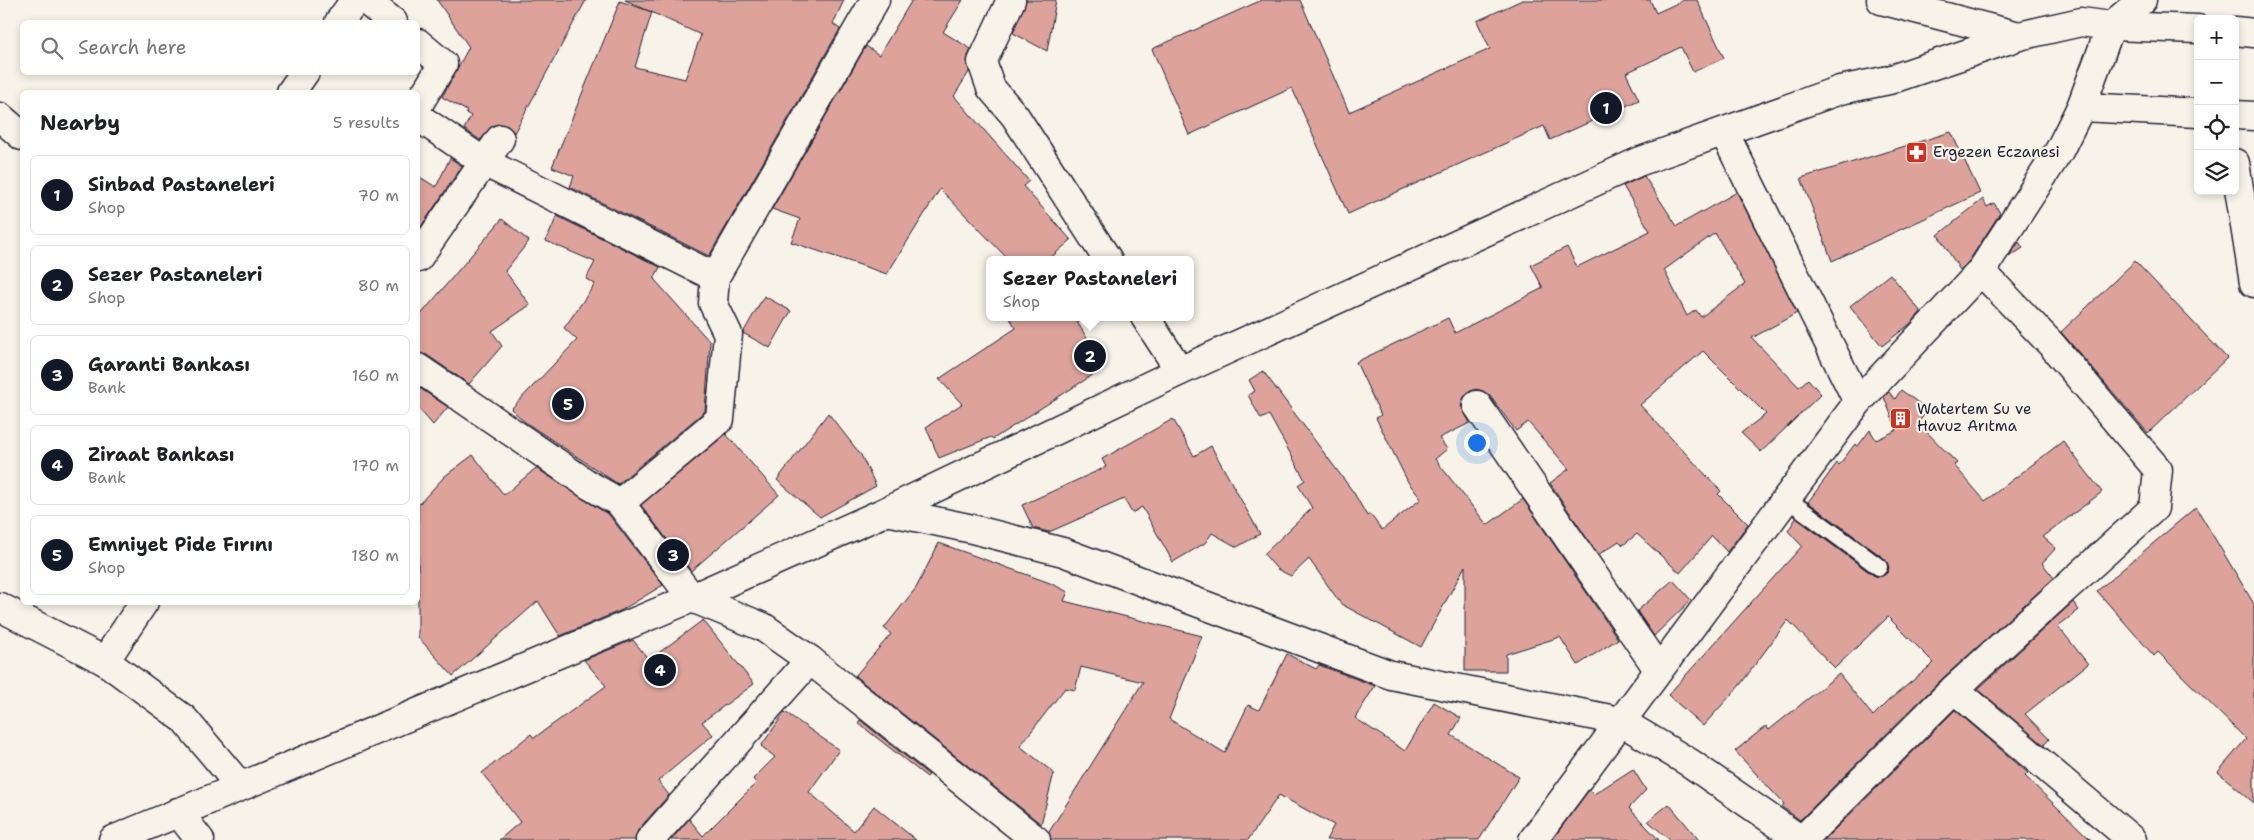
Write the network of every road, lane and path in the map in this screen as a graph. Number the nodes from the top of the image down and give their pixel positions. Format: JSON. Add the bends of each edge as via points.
{"nodes":[{"id":1,"x":355,"y":0,"type":"edge"},
{"id":2,"x":365,"y":0,"type":"edge"},
{"id":3,"x":875,"y":0,"type":"edge"},
{"id":4,"x":1012,"y":0,"type":"edge"},
{"id":5,"x":1881,"y":0,"type":"edge"},
{"id":6,"x":2142,"y":0,"type":"edge"},
{"id":7,"x":340,"y":20,"type":"edge"},
{"id":8,"x":390,"y":20,"type":"edge"},
{"id":9,"x":2110,"y":26,"type":"junction"},
{"id":10,"x":2194,"y":29,"type":"edge"},
{"id":11,"x":2239,"y":31,"type":"edge"},
{"id":12,"x":2254,"y":33,"type":"edge"},
{"id":13,"x":2018,"y":36,"type":"junction"},
{"id":14,"x":420,"y":45,"type":"edge"},
{"id":15,"x":303,"y":75,"type":"edge"},
{"id":16,"x":292,"y":90,"type":"edge"},
{"id":17,"x":420,"y":102,"type":"edge"},
{"id":18,"x":2081,"y":107,"type":"junction"},
{"id":19,"x":2194,"y":113,"type":"edge"},
{"id":20,"x":2239,"y":115,"type":"edge"},
{"id":21,"x":2254,"y":116,"type":"edge"},
{"id":22,"x":0,"y":117,"type":"edge"},
{"id":23,"x":420,"y":117,"type":"edge"},
{"id":24,"x":1724,"y":132,"type":"junction"},
{"id":25,"x":20,"y":134,"type":"edge"},
{"id":26,"x":500,"y":139,"type":"dead end"},
{"id":27,"x":484,"y":162,"type":"junction"},
{"id":28,"x":2239,"y":187,"type":"edge"},
{"id":29,"x":420,"y":255,"type":"edge"},
{"id":30,"x":1105,"y":256,"type":"edge"},
{"id":31,"x":1981,"y":272,"type":"junction"},
{"id":32,"x":2254,"y":276,"type":"edge"},
{"id":33,"x":715,"y":277,"type":"junction"},
{"id":34,"x":2254,"y":283,"type":"edge"},
{"id":35,"x":1148,"y":321,"type":"edge"},
{"id":36,"x":420,"y":369,"type":"edge"},
{"id":37,"x":1180,"y":371,"type":"junction"},
{"id":38,"x":1858,"y":402,"type":"junction"},
{"id":39,"x":1477,"y":405,"type":"dead end"},
{"id":40,"x":1786,"y":498,"type":"junction"},
{"id":41,"x":620,"y":502,"type":"junction"},
{"id":42,"x":887,"y":511,"type":"junction"},
{"id":43,"x":1879,"y":567,"type":"dead end"},
{"id":44,"x":692,"y":598,"type":"junction"},
{"id":45,"x":142,"y":605,"type":"edge"},
{"id":46,"x":0,"y":607,"type":"edge"},
{"id":47,"x":810,"y":660,"type":"junction"},
{"id":48,"x":105,"y":661,"type":"junction"},
{"id":49,"x":1658,"y":669,"type":"junction"},
{"id":50,"x":1954,"y":689,"type":"junction"},
{"id":51,"x":1620,"y":721,"type":"junction"},
{"id":52,"x":240,"y":786,"type":"junction"},
{"id":53,"x":178,"y":812,"type":"junction"},
{"id":54,"x":113,"y":840,"type":"edge"},
{"id":55,"x":200,"y":840,"type":"edge"},
{"id":56,"x":650,"y":840,"type":"edge"},
{"id":57,"x":1036,"y":840,"type":"edge"},
{"id":58,"x":1533,"y":840,"type":"edge"},
{"id":59,"x":1802,"y":840,"type":"edge"},
{"id":60,"x":2132,"y":840,"type":"edge"}],
"edges":[{"from":1,"to":7,"type":"street"},
{"from":2,"to":8,"type":"street"},
{"from":3,"to":33,"type":"street"},
{"from":4,"to":30,"type":"street","via":[[982,62],[991,88],[1015,116]]},
{"from":5,"to":13,"type":"street"},
{"from":6,"to":9,"type":"street"},
{"from":9,"to":10,"type":"street"},
{"from":9,"to":13,"type":"street","via":[[2082,22]]},
{"from":9,"to":18,"type":"street"},
{"from":11,"to":12,"type":"street"},
{"from":13,"to":24,"type":"street","via":[[1889,80],[1840,90]]},
{"from":14,"to":17,"type":"street","via":[[443,64]]},
{"from":15,"to":16,"type":"street"},
{"from":18,"to":19,"type":"street"},
{"from":18,"to":31,"type":"street","via":[[2059,152]]},
{"from":20,"to":21,"type":"street"},
{"from":22,"to":25,"type":"street"},
{"from":23,"to":27,"type":"street"},
{"from":24,"to":37,"type":"street","via":[[1638,162]]},
{"from":24,"to":38,"type":"street"},
{"from":26,"to":27,"type":"street"},
{"from":27,"to":29,"type":"street"},
{"from":27,"to":33,"type":"street"},
{"from":28,"to":32,"type":"street"},
{"from":31,"to":38,"type":"street"},
{"from":31,"to":50,"type":"street","via":[[2050,344],[2158,470],[2154,508]]},
{"from":32,"to":34,"type":"street"},
{"from":33,"to":41,"type":"street","via":[[713,303],[728,334],[720,419]]},
{"from":35,"to":37,"type":"street"},
{"from":36,"to":41,"type":"street","via":[[590,486]]},
{"from":37,"to":42,"type":"street"},
{"from":38,"to":40,"type":"street"},
{"from":39,"to":49,"type":"street"},
{"from":40,"to":43,"type":"lane"},
{"from":40,"to":49,"type":"street"},
{"from":41,"to":44,"type":"street"},
{"from":42,"to":44,"type":"street"},
{"from":42,"to":51,"type":"street","via":[[1063,552],[1391,675]]},
{"from":44,"to":47,"type":"street","via":[[763,627]]},
{"from":44,"to":52,"type":"street"},
{"from":45,"to":48,"type":"street"},
{"from":46,"to":48,"type":"street"},
{"from":47,"to":56,"type":"street"},
{"from":47,"to":57,"type":"street"},
{"from":48,"to":52,"type":"street","via":[[184,719]]},
{"from":49,"to":51,"type":"street"},
{"from":50,"to":59,"type":"street"},
{"from":50,"to":60,"type":"street"},
{"from":51,"to":58,"type":"street"},
{"from":51,"to":59,"type":"street"},
{"from":52,"to":53,"type":"street"},
{"from":53,"to":54,"type":"street"},
{"from":53,"to":55,"type":"street"}]}
